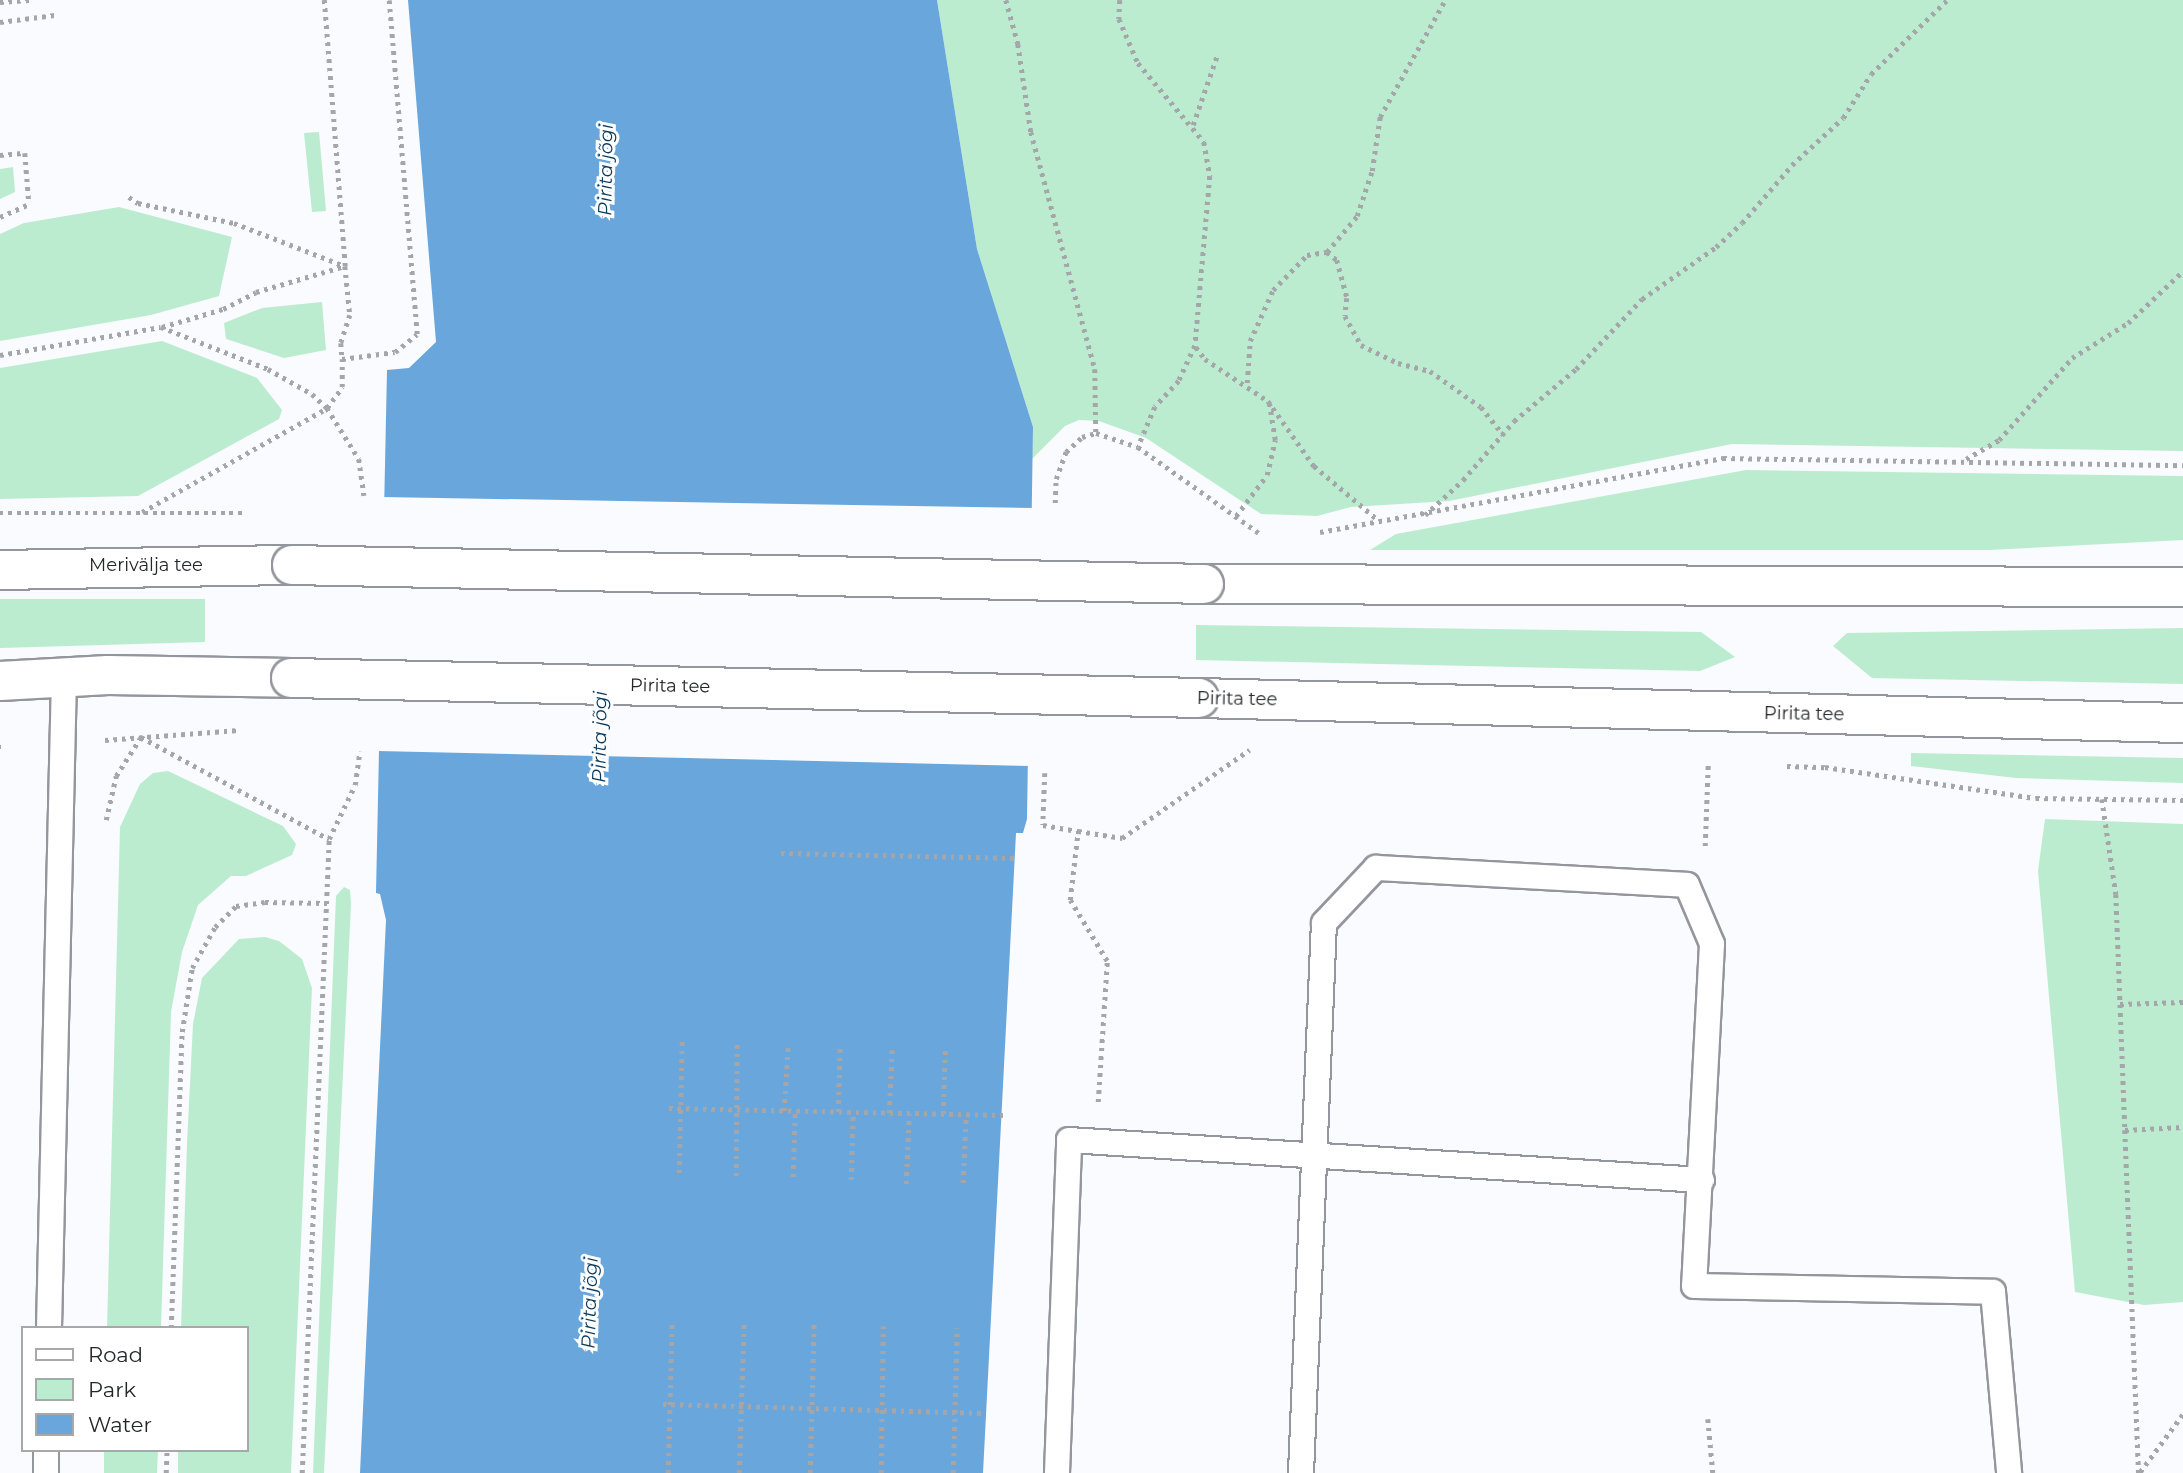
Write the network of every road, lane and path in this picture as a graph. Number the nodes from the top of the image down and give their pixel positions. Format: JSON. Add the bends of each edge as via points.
{"nodes":[{"id":1,"x":29,"y":0,"type":"edge"},
{"id":2,"x":324,"y":0,"type":"edge"},
{"id":3,"x":389,"y":0,"type":"edge"},
{"id":4,"x":1006,"y":0,"type":"edge"},
{"id":5,"x":1120,"y":0,"type":"edge"},
{"id":6,"x":1445,"y":0,"type":"edge"},
{"id":7,"x":1947,"y":0,"type":"edge"},
{"id":8,"x":0,"y":2,"type":"edge"},
{"id":9,"x":55,"y":15,"type":"dead end"},
{"id":10,"x":0,"y":22,"type":"edge"},
{"id":11,"x":1218,"y":53,"type":"dead end"},
{"id":12,"x":1193,"y":125,"type":"junction"},
{"id":13,"x":0,"y":155,"type":"edge"},
{"id":14,"x":129,"y":197,"type":"dead end"},
{"id":15,"x":0,"y":217,"type":"edge"},
{"id":16,"x":1327,"y":252,"type":"junction"},
{"id":17,"x":345,"y":266,"type":"junction"},
{"id":18,"x":2183,"y":271,"type":"edge"},
{"id":19,"x":161,"y":327,"type":"junction"},
{"id":20,"x":1195,"y":346,"type":"junction"},
{"id":21,"x":0,"y":355,"type":"edge"},
{"id":22,"x":342,"y":359,"type":"junction"},
{"id":23,"x":1247,"y":383,"type":"junction"},
{"id":24,"x":1268,"y":401,"type":"junction"},
{"id":25,"x":327,"y":408,"type":"junction"},
{"id":26,"x":1096,"y":433,"type":"junction"},
{"id":27,"x":1504,"y":435,"type":"junction"},
{"id":28,"x":1138,"y":447,"type":"junction"},
{"id":29,"x":1965,"y":459,"type":"junction"},
{"id":30,"x":2183,"y":465,"type":"edge"},
{"id":31,"x":363,"y":496,"type":"dead end"},
{"id":32,"x":1055,"y":503,"type":"dead end"},
{"id":33,"x":142,"y":512,"type":"junction"},
{"id":34,"x":0,"y":513,"type":"edge"},
{"id":35,"x":252,"y":513,"type":"dead end"},
{"id":36,"x":1425,"y":515,"type":"junction"},
{"id":37,"x":1236,"y":516,"type":"junction"},
{"id":38,"x":1377,"y":520,"type":"junction"},
{"id":39,"x":1272,"y":533,"type":"dead end"},
{"id":40,"x":1312,"y":534,"type":"dead end"},
{"id":41,"x":0,"y":570,"type":"edge"},
{"id":42,"x":2183,"y":587,"type":"edge"},
{"id":43,"x":64,"y":677,"type":"junction"},
{"id":44,"x":0,"y":681,"type":"edge"},
{"id":45,"x":2183,"y":723,"type":"edge"},
{"id":46,"x":251,"y":729,"type":"dead end"},
{"id":47,"x":141,"y":737,"type":"junction"},
{"id":48,"x":105,"y":740,"type":"dead end"},
{"id":49,"x":1239,"y":746,"type":"dead end"},
{"id":50,"x":360,"y":751,"type":"dead end"},
{"id":51,"x":1694,"y":762,"type":"dead end"},
{"id":52,"x":1707,"y":763,"type":"junction"},
{"id":53,"x":1721,"y":764,"type":"dead end"},
{"id":54,"x":1773,"y":765,"type":"dead end"},
{"id":55,"x":1045,"y":773,"type":"dead end"},
{"id":56,"x":2102,"y":799,"type":"junction"},
{"id":57,"x":2183,"y":800,"type":"edge"},
{"id":58,"x":1140,"y":828,"type":"dead end"},
{"id":59,"x":1078,"y":831,"type":"dead end"},
{"id":60,"x":329,"y":839,"type":"junction"},
{"id":61,"x":781,"y":853,"type":"dead end"},
{"id":62,"x":1016,"y":859,"type":"dead end"},
{"id":63,"x":1687,"y":884,"type":"junction"},
{"id":64,"x":327,"y":903,"type":"junction"},
{"id":65,"x":2183,"y":1002,"type":"edge"},
{"id":66,"x":2120,"y":1004,"type":"junction"},
{"id":67,"x":682,"y":1039,"type":"dead end"},
{"id":68,"x":737,"y":1042,"type":"dead end"},
{"id":69,"x":788,"y":1045,"type":"dead end"},
{"id":70,"x":840,"y":1046,"type":"dead end"},
{"id":71,"x":892,"y":1050,"type":"dead end"},
{"id":72,"x":945,"y":1050,"type":"dead end"},
{"id":73,"x":669,"y":1108,"type":"dead end"},
{"id":74,"x":681,"y":1108,"type":"junction"},
{"id":75,"x":736,"y":1110,"type":"junction"},
{"id":76,"x":784,"y":1111,"type":"junction"},
{"id":77,"x":795,"y":1111,"type":"junction"},
{"id":78,"x":838,"y":1112,"type":"junction"},
{"id":79,"x":853,"y":1112,"type":"junction"},
{"id":80,"x":889,"y":1113,"type":"junction"},
{"id":81,"x":909,"y":1114,"type":"junction"},
{"id":82,"x":943,"y":1114,"type":"junction"},
{"id":83,"x":966,"y":1115,"type":"junction"},
{"id":84,"x":1003,"y":1115,"type":"dead end"},
{"id":85,"x":2183,"y":1127,"type":"edge"},
{"id":86,"x":2124,"y":1130,"type":"junction"},
{"id":87,"x":1316,"y":1156,"type":"junction"},
{"id":88,"x":679,"y":1173,"type":"dead end"},
{"id":89,"x":736,"y":1176,"type":"dead end"},
{"id":90,"x":793,"y":1177,"type":"dead end"},
{"id":91,"x":1702,"y":1180,"type":"junction"},
{"id":92,"x":851,"y":1181,"type":"dead end"},
{"id":93,"x":963,"y":1183,"type":"dead end"},
{"id":94,"x":906,"y":1184,"type":"dead end"},
{"id":95,"x":672,"y":1321,"type":"dead end"},
{"id":96,"x":744,"y":1322,"type":"dead end"},
{"id":97,"x":814,"y":1324,"type":"dead end"},
{"id":98,"x":49,"y":1326,"type":"edge"},
{"id":99,"x":171,"y":1326,"type":"edge"},
{"id":100,"x":884,"y":1326,"type":"dead end"},
{"id":101,"x":957,"y":1328,"type":"dead end"},
{"id":102,"x":663,"y":1404,"type":"dead end"},
{"id":103,"x":672,"y":1404,"type":"junction"},
{"id":104,"x":742,"y":1406,"type":"junction"},
{"id":105,"x":812,"y":1408,"type":"junction"},
{"id":106,"x":884,"y":1410,"type":"junction"},
{"id":107,"x":953,"y":1412,"type":"junction"},
{"id":108,"x":985,"y":1413,"type":"dead end"},
{"id":109,"x":2183,"y":1414,"type":"edge"},
{"id":110,"x":1708,"y":1419,"type":"dead end"},
{"id":111,"x":46,"y":1452,"type":"edge"},
{"id":112,"x":167,"y":1452,"type":"edge"},
{"id":113,"x":46,"y":1473,"type":"edge"},
{"id":114,"x":166,"y":1473,"type":"edge"},
{"id":115,"x":302,"y":1473,"type":"edge"},
{"id":116,"x":668,"y":1473,"type":"edge"},
{"id":117,"x":739,"y":1473,"type":"edge"},
{"id":118,"x":810,"y":1473,"type":"edge"},
{"id":119,"x":881,"y":1473,"type":"edge"},
{"id":120,"x":953,"y":1473,"type":"edge"},
{"id":121,"x":1057,"y":1473,"type":"edge"},
{"id":122,"x":1301,"y":1473,"type":"edge"},
{"id":123,"x":1713,"y":1473,"type":"edge"},
{"id":124,"x":2009,"y":1473,"type":"edge"},
{"id":125,"x":2139,"y":1473,"type":"edge"}],
"edges":[{"from":1,"to":8,"type":"path"},
{"from":2,"to":17,"type":"path"},
{"from":3,"to":22,"type":"path","via":[[417,334],[395,352]]},
{"from":4,"to":26,"type":"path","via":[[1018,44],[1031,132],[1095,369]]},
{"from":5,"to":12,"type":"path","via":[[1119,19],[1138,63]]},
{"from":6,"to":16,"type":"path","via":[[1380,117],[1372,172],[1357,216]]},
{"from":7,"to":27,"type":"path","via":[[1871,74],[1843,118],[1791,165],[1742,223],[1642,299],[1576,369]]},
{"from":9,"to":10,"type":"path"},
{"from":11,"to":12,"type":"path"},
{"from":12,"to":20,"type":"path","via":[[1204,142],[1210,176]]},
{"from":13,"to":15,"type":"path","via":[[25,153],[31,203]]},
{"from":14,"to":17,"type":"path","via":[[138,204],[234,223]]},
{"from":16,"to":23,"type":"path","via":[[1307,255],[1273,290],[1250,341]]},
{"from":16,"to":27,"type":"path","via":[[1337,260],[1347,298],[1345,316],[1361,345],[1398,363],[1430,371],[1481,407]]},
{"from":17,"to":19,"type":"path"},
{"from":17,"to":22,"type":"path","via":[[350,315],[341,343]]},
{"from":18,"to":29,"type":"path","via":[[2128,323],[2072,358],[1999,440]]},
{"from":19,"to":21,"type":"path"},
{"from":19,"to":25,"type":"path","via":[[268,369]]},
{"from":20,"to":23,"type":"path","via":[[1223,372]]},
{"from":20,"to":28,"type":"path","via":[[1179,381],[1155,407]]},
{"from":22,"to":25,"type":"path","via":[[342,387]]},
{"from":23,"to":24,"type":"path"},
{"from":24,"to":37,"type":"path","via":[[1275,440],[1268,475]]},
{"from":24,"to":38,"type":"path","via":[[1314,466]]},
{"from":25,"to":31,"type":"path","via":[[359,459]]},
{"from":25,"to":33,"type":"path"},
{"from":26,"to":28,"type":"path"},
{"from":26,"to":32,"type":"path","via":[[1082,437],[1066,452],[1056,479]]},
{"from":27,"to":36,"type":"path"},
{"from":28,"to":37,"type":"path"},
{"from":29,"to":30,"type":"path"},
{"from":29,"to":36,"type":"path","via":[[1723,458]]},
{"from":33,"to":34,"type":"path"},
{"from":33,"to":35,"type":"path"},
{"from":36,"to":38,"type":"path"},
{"from":37,"to":39,"type":"path","via":[[1259,533]]},
{"from":38,"to":40,"type":"path"},
{"from":41,"to":42,"type":"main road","name":"Merivälja tee","bridge":true,"via":[[292,565],[1204,584]]},
{"from":43,"to":44,"type":"main road"},
{"from":43,"to":45,"type":"main road","name":"Pirita tee","bridge":true,"via":[[291,678]]},
{"from":43,"to":98,"type":"lane"},
{"from":46,"to":47,"type":"path"},
{"from":47,"to":48,"type":"path"},
{"from":47,"to":60,"type":"path"},
{"from":49,"to":58,"type":"path","via":[[1252,747]]},
{"from":50,"to":60,"type":"path","via":[[355,785]]},
{"from":51,"to":52,"type":"path"},
{"from":52,"to":53,"type":"path"},
{"from":52,"to":63,"type":"path","via":[[1704,874]]},
{"from":54,"to":56,"type":"path","via":[[1825,767],[2036,798]]},
{"from":55,"to":59,"type":"path","via":[[1043,825]]},
{"from":56,"to":57,"type":"path"},
{"from":56,"to":66,"type":"path","via":[[2116,894]]},
{"from":60,"to":64,"type":"path"},
{"from":61,"to":62,"type":"path"},
{"from":63,"to":87,"type":"lane","via":[[1376,868],[1324,923]]},
{"from":63,"to":91,"type":"lane","via":[[1712,944]]},
{"from":64,"to":99,"type":"path","via":[[236,906],[215,927],[192,968],[182,1032]]},
{"from":64,"to":115,"type":"path"},
{"from":65,"to":66,"type":"path"},
{"from":66,"to":86,"type":"path"},
{"from":67,"to":74,"type":"path"},
{"from":68,"to":75,"type":"path"},
{"from":69,"to":76,"type":"path"},
{"from":70,"to":78,"type":"path"},
{"from":71,"to":80,"type":"path"},
{"from":72,"to":82,"type":"path"},
{"from":73,"to":74,"type":"path"},
{"from":74,"to":75,"type":"path"},
{"from":74,"to":88,"type":"path"},
{"from":75,"to":76,"type":"path"},
{"from":75,"to":89,"type":"path"},
{"from":76,"to":77,"type":"path"},
{"from":77,"to":78,"type":"path"},
{"from":77,"to":90,"type":"path"},
{"from":78,"to":79,"type":"path"},
{"from":79,"to":80,"type":"path"},
{"from":79,"to":92,"type":"path"},
{"from":80,"to":81,"type":"path"},
{"from":81,"to":82,"type":"path"},
{"from":81,"to":94,"type":"path"},
{"from":82,"to":83,"type":"path"},
{"from":83,"to":84,"type":"path"},
{"from":83,"to":93,"type":"path"},
{"from":85,"to":86,"type":"path"},
{"from":86,"to":125,"type":"path"},
{"from":87,"to":91,"type":"lane"},
{"from":87,"to":121,"type":"lane","via":[[1069,1140]]},
{"from":87,"to":122,"type":"lane"},
{"from":91,"to":124,"type":"lane","via":[[1694,1286],[1993,1292]]},
{"from":95,"to":103,"type":"path"},
{"from":96,"to":104,"type":"path"},
{"from":97,"to":105,"type":"path"},
{"from":100,"to":106,"type":"path"},
{"from":101,"to":107,"type":"path"},
{"from":102,"to":103,"type":"path"},
{"from":103,"to":104,"type":"path"},
{"from":103,"to":116,"type":"path"},
{"from":104,"to":105,"type":"path"},
{"from":104,"to":117,"type":"path"},
{"from":105,"to":106,"type":"path"},
{"from":105,"to":118,"type":"path"},
{"from":106,"to":107,"type":"path"},
{"from":106,"to":119,"type":"path"},
{"from":107,"to":108,"type":"path"},
{"from":107,"to":120,"type":"path"},
{"from":109,"to":125,"type":"path"},
{"from":110,"to":123,"type":"path"},
{"from":111,"to":113,"type":"lane"},
{"from":112,"to":114,"type":"path"}]}
